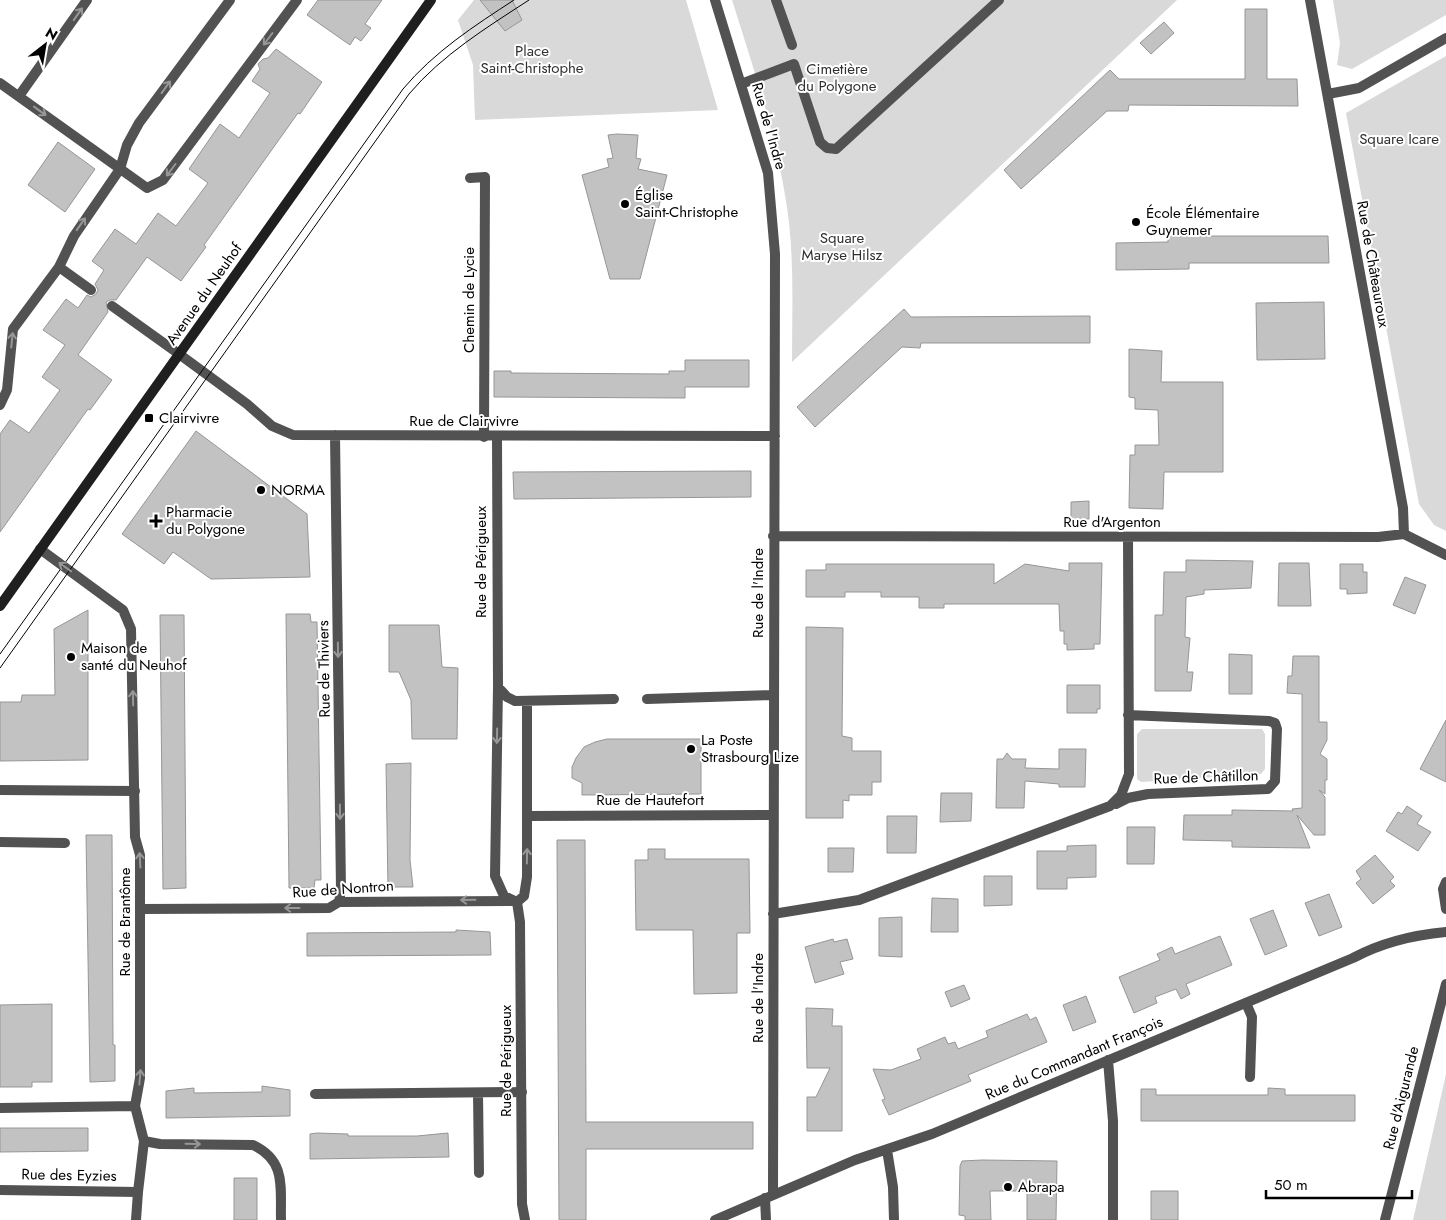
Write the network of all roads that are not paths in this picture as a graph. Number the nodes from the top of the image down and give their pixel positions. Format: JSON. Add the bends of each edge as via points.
{"nodes":[{"id":1,"x":88,"y":0,"type":"edge"},
{"id":2,"x":230,"y":0,"type":"edge"},
{"id":3,"x":297,"y":0,"type":"edge"},
{"id":4,"x":431,"y":0,"type":"edge"},
{"id":5,"x":715,"y":0,"type":"edge"},
{"id":6,"x":776,"y":0,"type":"edge"},
{"id":7,"x":999,"y":0,"type":"edge"},
{"id":8,"x":1310,"y":0,"type":"edge"},
{"id":9,"x":1446,"y":38,"type":"edge"},
{"id":10,"x":792,"y":45,"type":"dead end"},
{"id":11,"x":0,"y":83,"type":"edge"},
{"id":12,"x":741,"y":84,"type":"junction"},
{"id":13,"x":1328,"y":94,"type":"junction"},
{"id":14,"x":19,"y":96,"type":"junction"},
{"id":15,"x":120,"y":169,"type":"junction"},
{"id":16,"x":470,"y":178,"type":"dead end"},
{"id":17,"x":59,"y":267,"type":"junction"},
{"id":18,"x":90,"y":290,"type":"dead end"},
{"id":19,"x":112,"y":306,"type":"dead end"},
{"id":20,"x":179,"y":354,"type":"junction"},
{"id":21,"x":5,"y":359,"type":"edge"},
{"id":22,"x":0,"y":405,"type":"edge"},
{"id":23,"x":335,"y":435,"type":"junction"},
{"id":24,"x":775,"y":436,"type":"junction"},
{"id":25,"x":484,"y":437,"type":"junction"},
{"id":26,"x":497,"y":437,"type":"junction"},
{"id":27,"x":1404,"y":534,"type":"junction"},
{"id":28,"x":773,"y":536,"type":"junction"},
{"id":29,"x":1128,"y":537,"type":"junction"},
{"id":30,"x":40,"y":549,"type":"junction"},
{"id":31,"x":1446,"y":555,"type":"edge"},
{"id":32,"x":0,"y":606,"type":"edge"},
{"id":33,"x":498,"y":687,"type":"junction"},
{"id":34,"x":773,"y":695,"type":"junction"},
{"id":35,"x":647,"y":699,"type":"dead end"},
{"id":36,"x":614,"y":700,"type":"dead end"},
{"id":37,"x":527,"y":702,"type":"junction"},
{"id":38,"x":1128,"y":716,"type":"junction"},
{"id":39,"x":0,"y":790,"type":"edge"},
{"id":40,"x":135,"y":791,"type":"junction"},
{"id":41,"x":1110,"y":806,"type":"junction"},
{"id":42,"x":773,"y":815,"type":"junction"},
{"id":43,"x":528,"y":816,"type":"junction"},
{"id":44,"x":0,"y":842,"type":"edge"},
{"id":45,"x":65,"y":843,"type":"dead end"},
{"id":46,"x":1446,"y":882,"type":"edge"},
{"id":47,"x":339,"y":902,"type":"junction"},
{"id":48,"x":517,"y":902,"type":"junction"},
{"id":49,"x":140,"y":909,"type":"junction"},
{"id":50,"x":1446,"y":909,"type":"edge"},
{"id":51,"x":773,"y":914,"type":"junction"},
{"id":52,"x":1446,"y":932,"type":"edge"},
{"id":53,"x":1446,"y":984,"type":"edge"},
{"id":54,"x":1246,"y":1003,"type":"junction"},
{"id":55,"x":1108,"y":1060,"type":"junction"},
{"id":56,"x":1250,"y":1077,"type":"dead end"},
{"id":57,"x":478,"y":1092,"type":"junction"},
{"id":58,"x":522,"y":1092,"type":"junction"},
{"id":59,"x":315,"y":1094,"type":"dead end"},
{"id":60,"x":135,"y":1106,"type":"junction"},
{"id":61,"x":0,"y":1108,"type":"edge"},
{"id":62,"x":144,"y":1141,"type":"junction"},
{"id":63,"x":887,"y":1150,"type":"junction"},
{"id":64,"x":479,"y":1173,"type":"dead end"},
{"id":65,"x":0,"y":1190,"type":"edge"},
{"id":66,"x":138,"y":1192,"type":"junction"},
{"id":67,"x":769,"y":1196,"type":"junction"},
{"id":68,"x":136,"y":1220,"type":"edge"},
{"id":69,"x":281,"y":1220,"type":"edge"},
{"id":70,"x":524,"y":1220,"type":"edge"},
{"id":71,"x":715,"y":1220,"type":"edge"},
{"id":72,"x":766,"y":1220,"type":"edge"},
{"id":73,"x":894,"y":1220,"type":"edge"},
{"id":74,"x":1114,"y":1220,"type":"edge"},
{"id":75,"x":1385,"y":1220,"type":"edge"}],
"edges":[{"from":14,"to":1,"type":"street","one_way":true},
{"from":15,"to":2,"type":"street","one_way":true,"via":[[139,123]]},
{"from":3,"to":15,"type":"street","one_way":true,"via":[[163,180],[147,188]]},
{"from":4,"to":20,"type":"street","name":"Avenue du Neuhof"},
{"from":5,"to":12,"type":"street","name":"Rue de l'Indre"},
{"from":6,"to":10,"type":"street"},
{"from":7,"to":12,"type":"street","via":[[836,148],[827,148],[820,142],[794,64]]},
{"from":8,"to":13,"type":"street","name":"Rue de Châteauroux"},
{"from":9,"to":13,"type":"street","via":[[1359,88]]},
{"from":11,"to":14,"type":"street"},
{"from":12,"to":24,"type":"street","name":"Rue de l'Indre","via":[[768,173],[775,254]]},
{"from":13,"to":27,"type":"street","name":"Rue de Châteauroux","via":[[1403,508]]},
{"from":14,"to":15,"type":"street","one_way":true},
{"from":17,"to":15,"type":"street","one_way":true,"via":[[74,236]]},
{"from":16,"to":25,"type":"street","name":"Chemin de Lycie","via":[[485,178]]},
{"from":17,"to":18,"type":"street"},
{"from":21,"to":17,"type":"street","one_way":true,"via":[[13,329]]},
{"from":19,"to":20,"type":"street","name":"Rue de Clairvivre"},
{"from":20,"to":23,"type":"street","name":"Rue de Clairvivre","via":[[282,432]]},
{"from":20,"to":30,"type":"street","name":"Avenue du Neuhof"},
{"from":21,"to":22,"type":"street","via":[[7,390]]},
{"from":23,"to":25,"type":"street","name":"Rue de Clairvivre"},
{"from":23,"to":47,"type":"street","name":"Rue de Thiviers","one_way":true},
{"from":24,"to":26,"type":"street","name":"Rue de Clairvivre"},
{"from":24,"to":28,"type":"street","name":"Rue de l'Indre"},
{"from":25,"to":26,"type":"street","name":"Rue de Clairvivre"},
{"from":26,"to":33,"type":"street","name":"Rue de Périgueux"},
{"from":27,"to":29,"type":"street","name":"Rue d'Argenton","via":[[1378,537]]},
{"from":27,"to":31,"type":"street"},
{"from":28,"to":29,"type":"street","name":"Rue d'Argenton"},
{"from":28,"to":34,"type":"street","name":"Rue de l'Indre"},
{"from":29,"to":38,"type":"street"},
{"from":30,"to":32,"type":"street","name":"Avenue du Neuhof"},
{"from":40,"to":30,"type":"street","name":"Rue de Brantôme","one_way":true,"via":[[132,629],[123,610]]},
{"from":33,"to":37,"type":"street","via":[[507,697]]},
{"from":33,"to":48,"type":"street","name":"Rue de Périgueux","one_way":true,"via":[[495,876],[504,896]]},
{"from":34,"to":35,"type":"street"},
{"from":34,"to":42,"type":"street","name":"Rue de l'Indre"},
{"from":36,"to":37,"type":"street"},
{"from":37,"to":43,"type":"street"},
{"from":38,"to":41,"type":"street","via":[[1129,774],[1121,795]]},
{"from":38,"to":41,"type":"street","name":"Rue de Châtillon","via":[[1275,723],[1275,781],[1268,789],[1148,794]]},
{"from":39,"to":40,"type":"street"},
{"from":49,"to":40,"type":"street","name":"Rue de Brantôme","one_way":true},
{"from":41,"to":51,"type":"street","name":"Rue de Châtillon","via":[[859,900]]},
{"from":42,"to":43,"type":"street","name":"Rue de Hautefort"},
{"from":42,"to":51,"type":"street","name":"Rue de l'Indre"},
{"from":48,"to":43,"type":"street","one_way":true,"via":[[524,896],[526,888]]},
{"from":44,"to":45,"type":"street"},
{"from":46,"to":50,"type":"street","via":[[1443,889]]},
{"from":48,"to":47,"type":"street","name":"Rue de Nontron","one_way":true},
{"from":47,"to":49,"type":"street","name":"Rue de Nontron","one_way":true,"via":[[329,908]]},
{"from":48,"to":58,"type":"street","name":"Rue de Périgueux"},
{"from":60,"to":49,"type":"street","name":"Rue de Brantôme","one_way":true,"via":[[140,1078]]},
{"from":51,"to":67,"type":"street","name":"Rue de l'Indre"},
{"from":52,"to":54,"type":"street","name":"Rue du Commandant François","via":[[1378,945]]},
{"from":53,"to":75,"type":"street","name":"Rue d'Aigurande"},
{"from":54,"to":55,"type":"street","name":"Rue du Commandant François"},
{"from":54,"to":56,"type":"street","via":[[1252,1018]]},
{"from":55,"to":63,"type":"street","name":"Rue du Commandant François"},
{"from":55,"to":74,"type":"street","via":[[1113,1121]]},
{"from":57,"to":58,"type":"street"},
{"from":57,"to":59,"type":"street"},
{"from":57,"to":64,"type":"street"},
{"from":58,"to":70,"type":"street","name":"Rue de Périgueux"},
{"from":60,"to":61,"type":"street"},
{"from":60,"to":62,"type":"street","name":"Rue de Brantôme"},
{"from":62,"to":66,"type":"street"},
{"from":62,"to":69,"type":"street","one_way":true,"via":[[254,1145],[266,1151],[278,1168]]},
{"from":63,"to":67,"type":"street","name":"Rue du Commandant François"},
{"from":63,"to":73,"type":"street"},
{"from":65,"to":66,"type":"street","name":"Rue des Eyzies"},
{"from":66,"to":68,"type":"street"},
{"from":67,"to":71,"type":"street","name":"Rue du Commandant François"},
{"from":67,"to":72,"type":"street","name":"Rue de l'Indre"}]}
